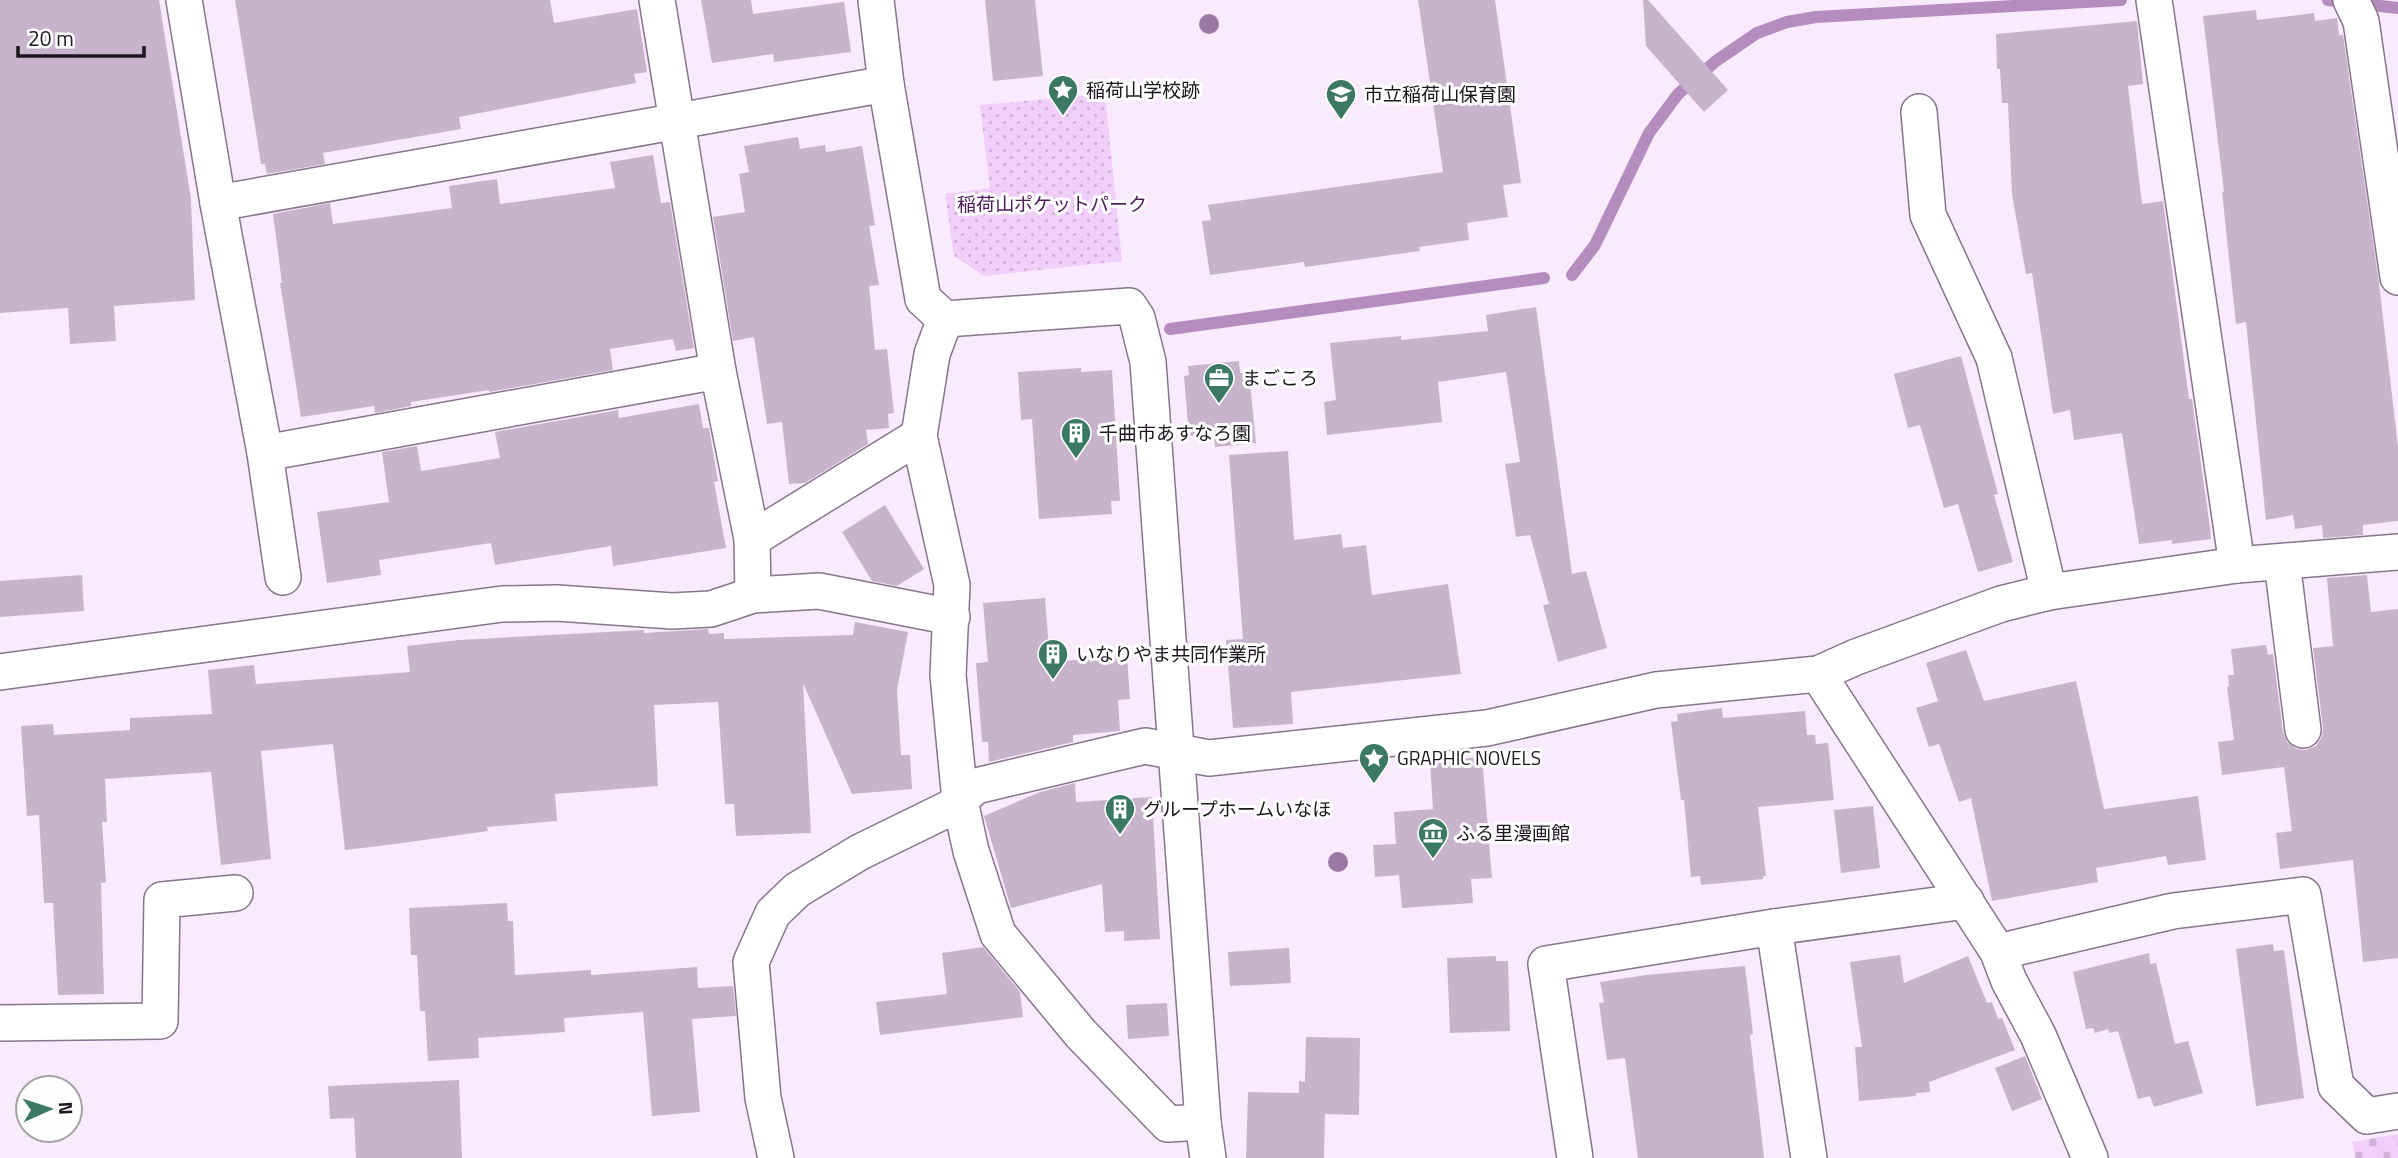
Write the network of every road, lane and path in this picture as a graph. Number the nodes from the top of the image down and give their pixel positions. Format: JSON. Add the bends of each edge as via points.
{"nodes":[{"id":1,"x":184,"y":0,"type":"edge"},
{"id":2,"x":657,"y":0,"type":"edge"},
{"id":3,"x":876,"y":0,"type":"edge"},
{"id":4,"x":2155,"y":7,"type":"edge"},
{"id":5,"x":2356,"y":10,"type":"edge"},
{"id":6,"x":886,"y":83,"type":"junction"},
{"id":7,"x":1919,"y":112,"type":"dead end"},
{"id":8,"x":677,"y":123,"type":"junction"},
{"id":9,"x":218,"y":203,"type":"junction"},
{"id":10,"x":2398,"y":277,"type":"edge"},
{"id":11,"x":945,"y":319,"type":"junction"},
{"id":12,"x":718,"y":371,"type":"junction"},
{"id":13,"x":919,"y":436,"type":"junction"},
{"id":14,"x":265,"y":453,"type":"junction"},
{"id":15,"x":752,"y":539,"type":"junction"},
{"id":16,"x":2398,"y":552,"type":"edge"},
{"id":17,"x":2282,"y":562,"type":"junction"},
{"id":18,"x":2237,"y":565,"type":"junction"},
{"id":19,"x":283,"y":577,"type":"dead end"},
{"id":20,"x":2049,"y":592,"type":"junction"},
{"id":21,"x":753,"y":596,"type":"junction"},
{"id":22,"x":952,"y":617,"type":"junction"},
{"id":23,"x":0,"y":672,"type":"edge"},
{"id":24,"x":1818,"y":674,"type":"junction"},
{"id":25,"x":2303,"y":730,"type":"dead end"},
{"id":26,"x":1176,"y":751,"type":"junction"},
{"id":27,"x":960,"y":800,"type":"junction"},
{"id":28,"x":235,"y":892,"type":"dead end"},
{"id":29,"x":1966,"y":901,"type":"junction"},
{"id":30,"x":1773,"y":928,"type":"junction"},
{"id":31,"x":1998,"y":952,"type":"junction"},
{"id":32,"x":0,"y":1023,"type":"edge"},
{"id":33,"x":2398,"y":1111,"type":"edge"},
{"id":34,"x":1203,"y":1122,"type":"junction"},
{"id":35,"x":776,"y":1158,"type":"edge"},
{"id":36,"x":1208,"y":1158,"type":"edge"},
{"id":37,"x":1575,"y":1158,"type":"edge"},
{"id":38,"x":1809,"y":1158,"type":"edge"},
{"id":39,"x":2090,"y":1158,"type":"edge"}],
"edges":[{"from":1,"to":9,"type":"street"},
{"from":2,"to":8,"type":"street"},
{"from":3,"to":6,"type":"street"},
{"from":4,"to":18,"type":"street"},
{"from":5,"to":10,"type":"street"},
{"from":6,"to":8,"type":"street"},
{"from":6,"to":11,"type":"street","via":[[923,299]]},
{"from":7,"to":20,"type":"street","via":[[1928,215],[1994,358]]},
{"from":8,"to":9,"type":"street"},
{"from":8,"to":12,"type":"street"},
{"from":9,"to":14,"type":"street"},
{"from":11,"to":13,"type":"street","via":[[932,355]]},
{"from":11,"to":26,"type":"street","via":[[1129,306],[1137,318],[1148,362]]},
{"from":12,"to":14,"type":"street"},
{"from":12,"to":15,"type":"street"},
{"from":13,"to":15,"type":"street"},
{"from":13,"to":22,"type":"street","via":[[952,585]]},
{"from":14,"to":19,"type":"street"},
{"from":15,"to":21,"type":"street"},
{"from":16,"to":17,"type":"street"},
{"from":17,"to":18,"type":"street"},
{"from":17,"to":25,"type":"street"},
{"from":18,"to":20,"type":"street"},
{"from":20,"to":24,"type":"street","via":[[2001,604]]},
{"from":21,"to":22,"type":"street","via":[[819,592]]},
{"from":21,"to":23,"type":"street","via":[[711,609],[672,611],[502,604]]},
{"from":22,"to":27,"type":"street","via":[[948,675]]},
{"from":24,"to":26,"type":"street","via":[[1656,690],[1486,728],[1209,758]]},
{"from":24,"to":29,"type":"street"},
{"from":26,"to":27,"type":"street","via":[[1145,746],[976,786]]},
{"from":26,"to":34,"type":"street"},
{"from":27,"to":34,"type":"street","via":[[998,934],[1082,1034],[1168,1124]]},
{"from":27,"to":35,"type":"street","via":[[797,890],[773,914],[751,962],[763,1098]]},
{"from":28,"to":32,"type":"street","via":[[162,900],[160,1021]]},
{"from":29,"to":30,"type":"street"},
{"from":29,"to":31,"type":"street"},
{"from":30,"to":37,"type":"street","via":[[1546,964]]},
{"from":30,"to":38,"type":"street"},
{"from":31,"to":33,"type":"street","via":[[2173,911],[2303,895],[2336,1086],[2367,1116]]},
{"from":31,"to":39,"type":"street"},
{"from":34,"to":36,"type":"street"}]}
